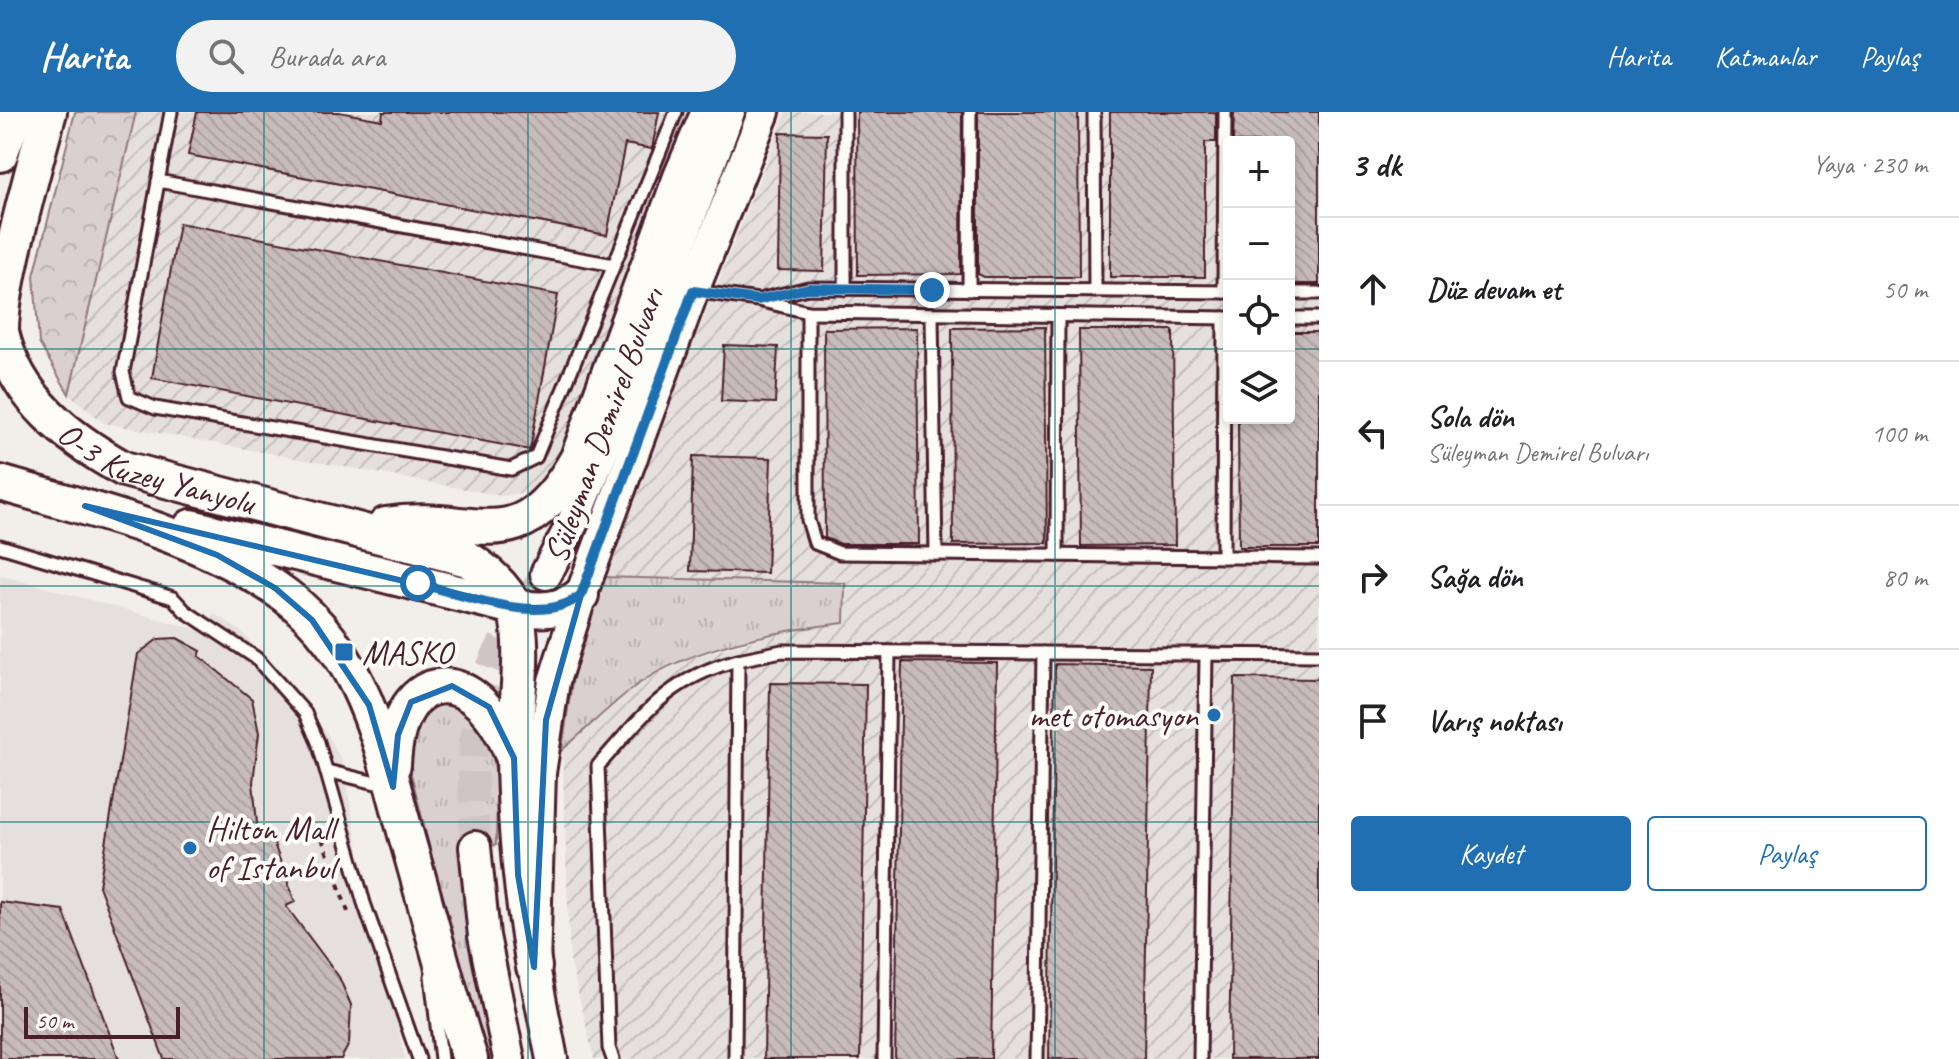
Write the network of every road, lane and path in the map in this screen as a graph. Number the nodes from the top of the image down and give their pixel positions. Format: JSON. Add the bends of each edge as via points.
{"nodes":[{"id":1,"x":16,"y":112,"type":"edge"},
{"id":2,"x":49,"y":112,"type":"edge"},
{"id":3,"x":171,"y":112,"type":"edge"},
{"id":4,"x":676,"y":112,"type":"edge"},
{"id":5,"x":709,"y":112,"type":"edge"},
{"id":6,"x":729,"y":112,"type":"edge"},
{"id":7,"x":764,"y":112,"type":"edge"},
{"id":8,"x":845,"y":112,"type":"edge"},
{"id":9,"x":970,"y":112,"type":"edge"},
{"id":10,"x":1094,"y":112,"type":"edge"},
{"id":11,"x":1225,"y":112,"type":"edge"},
{"id":12,"x":0,"y":154,"type":"edge"},
{"id":13,"x":158,"y":181,"type":"junction"},
{"id":14,"x":614,"y":265,"type":"junction"},
{"id":15,"x":1227,"y":280,"type":"edge"},
{"id":16,"x":845,"y":289,"type":"junction"},
{"id":17,"x":969,"y":290,"type":"junction"},
{"id":18,"x":693,"y":291,"type":"junction"},
{"id":19,"x":1095,"y":291,"type":"junction"},
{"id":20,"x":1223,"y":292,"type":"edge"},
{"id":21,"x":1295,"y":293,"type":"edge"},
{"id":22,"x":1319,"y":293,"type":"edge"},
{"id":23,"x":758,"y":300,"type":"junction"},
{"id":24,"x":808,"y":312,"type":"junction"},
{"id":25,"x":932,"y":316,"type":"junction"},
{"id":26,"x":1058,"y":317,"type":"junction"},
{"id":27,"x":1223,"y":318,"type":"edge"},
{"id":28,"x":1295,"y":318,"type":"edge"},
{"id":29,"x":1319,"y":318,"type":"edge"},
{"id":30,"x":1226,"y":352,"type":"edge"},
{"id":31,"x":0,"y":483,"type":"edge"},
{"id":32,"x":0,"y":497,"type":"edge"},
{"id":33,"x":52,"y":498,"type":"junction"},
{"id":34,"x":85,"y":506,"type":"junction"},
{"id":35,"x":354,"y":531,"type":"junction"},
{"id":36,"x":0,"y":548,"type":"edge"},
{"id":37,"x":936,"y":554,"type":"junction"},
{"id":38,"x":1057,"y":555,"type":"junction"},
{"id":39,"x":1223,"y":557,"type":"junction"},
{"id":40,"x":1319,"y":558,"type":"edge"},
{"id":41,"x":546,"y":574,"type":"tunnel mouth"},
{"id":42,"x":581,"y":595,"type":"junction"},
{"id":43,"x":514,"y":607,"type":"junction"},
{"id":44,"x":889,"y":652,"type":"junction"},
{"id":45,"x":1043,"y":653,"type":"junction"},
{"id":46,"x":1206,"y":654,"type":"junction"},
{"id":47,"x":1319,"y":655,"type":"edge"},
{"id":48,"x":738,"y":660,"type":"junction"},
{"id":49,"x":514,"y":758,"type":"junction"},
{"id":50,"x":327,"y":771,"type":"junction"},
{"id":51,"x":393,"y":787,"type":"junction"},
{"id":52,"x":318,"y":827,"type":"dead end"},
{"id":53,"x":475,"y":847,"type":"tunnel mouth"},
{"id":54,"x":335,"y":875,"type":"dead end"},
{"id":55,"x":434,"y":935,"type":"junction"},
{"id":56,"x":534,"y":967,"type":"junction"},
{"id":57,"x":419,"y":1059,"type":"edge"},
{"id":58,"x":441,"y":1059,"type":"edge"},
{"id":59,"x":470,"y":1059,"type":"edge"},
{"id":60,"x":509,"y":1059,"type":"edge"},
{"id":61,"x":552,"y":1059,"type":"edge"},
{"id":62,"x":613,"y":1059,"type":"edge"},
{"id":63,"x":735,"y":1059,"type":"edge"},
{"id":64,"x":884,"y":1059,"type":"edge"},
{"id":65,"x":1037,"y":1059,"type":"edge"},
{"id":66,"x":1200,"y":1059,"type":"edge"}],
"edges":[{"from":1,"to":12,"type":"main road"},
{"from":2,"to":35,"type":"main road","name":"O-3 Kuzey Yanyolu","via":[[3,279],[1,331],[33,402],[88,449],[124,469]]},
{"from":3,"to":13,"type":"lane"},
{"from":4,"to":14,"type":"lane"},
{"from":5,"to":35,"type":"main road","via":[[578,458],[552,498],[531,516],[495,528],[397,523]]},
{"from":6,"to":41,"type":"main road","name":"Süleyman Demirel Bulvarı","via":[[610,432]]},
{"from":7,"to":18,"type":"main road","name":"Süleyman Demirel Bulvarı"},
{"from":8,"to":16,"type":"lane"},
{"from":9,"to":17,"type":"lane"},
{"from":10,"to":19,"type":"lane"},
{"from":11,"to":15,"type":"lane"},
{"from":13,"to":14,"type":"lane"},
{"from":13,"to":14,"type":"lane","via":[[123,372],[129,397],[155,408],[511,469],[536,457]]},
{"from":16,"to":17,"type":"lane"},
{"from":16,"to":23,"type":"lane","via":[[808,288]]},
{"from":17,"to":19,"type":"lane"},
{"from":18,"to":23,"type":"lane"},
{"from":18,"to":42,"type":"main road","name":"Süleyman Demirel Bulvarı"},
{"from":19,"to":20,"type":"lane"},
{"from":21,"to":22,"type":"lane"},
{"from":23,"to":24,"type":"lane"},
{"from":24,"to":25,"type":"lane"},
{"from":24,"to":37,"type":"lane","via":[[808,520],[815,543],[840,553]]},
{"from":25,"to":26,"type":"lane"},
{"from":25,"to":37,"type":"lane"},
{"from":26,"to":27,"type":"lane"},
{"from":26,"to":38,"type":"lane"},
{"from":28,"to":29,"type":"lane"},
{"from":30,"to":39,"type":"lane"},
{"from":31,"to":33,"type":"main road"},
{"from":32,"to":33,"type":"lane"},
{"from":33,"to":34,"type":"main road"},
{"from":34,"to":43,"type":"main road","via":[[142,514]]},
{"from":34,"to":51,"type":"main road","via":[[230,562],[275,588],[312,620],[369,705]]},
{"from":35,"to":43,"type":"main road","name":"O-3 Kuzey Yanyolu","via":[[468,559],[486,571]]},
{"from":36,"to":50,"type":"lane","via":[[173,598],[256,658],[305,713]]},
{"from":37,"to":38,"type":"lane"},
{"from":38,"to":39,"type":"lane"},
{"from":39,"to":40,"type":"lane"},
{"from":42,"to":43,"type":"main road","via":[[550,609]]},
{"from":42,"to":56,"type":"main road","name":"Süleyman Demirel Bulvarı","via":[[546,720]]},
{"from":43,"to":49,"type":"main road","via":[[519,644]]},
{"from":44,"to":45,"type":"lane"},
{"from":44,"to":48,"type":"lane","via":[[782,651]]},
{"from":44,"to":64,"type":"lane"},
{"from":45,"to":46,"type":"lane"},
{"from":45,"to":65,"type":"lane"},
{"from":46,"to":47,"type":"lane"},
{"from":46,"to":66,"type":"lane"},
{"from":48,"to":62,"type":"lane","via":[[702,671],[665,692],[598,766]]},
{"from":48,"to":63,"type":"lane"},
{"from":49,"to":51,"type":"main road","via":[[489,707],[452,686],[435,688],[404,712]]},
{"from":49,"to":56,"type":"main road","via":[[518,875]]},
{"from":50,"to":51,"type":"lane"},
{"from":50,"to":57,"type":"lane","via":[[364,903]]},
{"from":51,"to":55,"type":"main road"},
{"from":52,"to":54,"type":"path"},
{"from":53,"to":60,"type":"main road","via":[[484,936]]},
{"from":55,"to":58,"type":"lane","via":[[431,979]]},
{"from":55,"to":59,"type":"main road"},
{"from":56,"to":61,"type":"main road","name":"Süleyman Demirel Bulvarı"}]}
